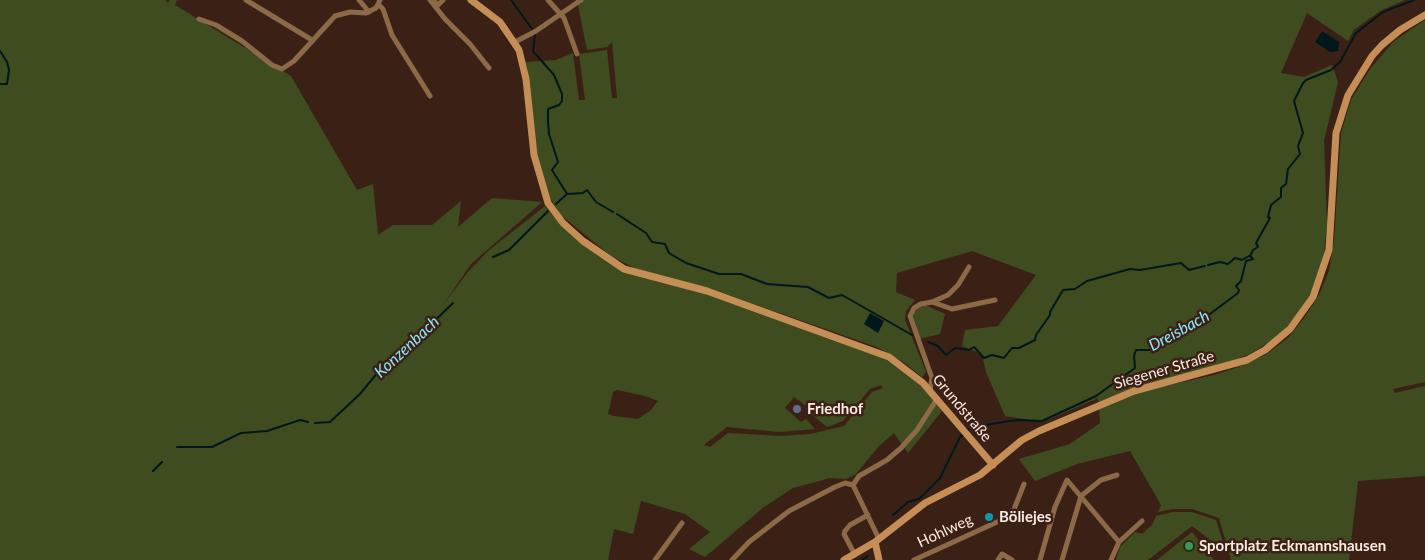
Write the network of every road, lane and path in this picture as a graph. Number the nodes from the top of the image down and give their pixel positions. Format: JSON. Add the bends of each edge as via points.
{"nodes":[{"id":1,"x":246,"y":0,"type":"edge"},
{"id":2,"x":359,"y":0,"type":"edge"},
{"id":3,"x":431,"y":0,"type":"edge"},
{"id":4,"x":443,"y":0,"type":"edge"},
{"id":5,"x":471,"y":0,"type":"edge"},
{"id":6,"x":548,"y":0,"type":"edge"},
{"id":7,"x":581,"y":0,"type":"edge"},
{"id":8,"x":379,"y":2,"type":"edge"},
{"id":9,"x":369,"y":12,"type":"junction"},
{"id":10,"x":561,"y":14,"type":"junction"},
{"id":11,"x":1425,"y":15,"type":"edge"},
{"id":12,"x":199,"y":19,"type":"dead end"},
{"id":13,"x":312,"y":40,"type":"junction"},
{"id":14,"x":515,"y":42,"type":"junction"},
{"id":15,"x":577,"y":54,"type":"dead end"},
{"id":16,"x":489,"y":68,"type":"dead end"},
{"id":17,"x":430,"y":96,"type":"dead end"},
{"id":18,"x":969,"y":267,"type":"dead end"},
{"id":19,"x":995,"y":300,"type":"dead end"},
{"id":20,"x":932,"y":302,"type":"junction"},
{"id":21,"x":930,"y":390,"type":"junction"},
{"id":22,"x":937,"y":399,"type":"junction"},
{"id":23,"x":993,"y":466,"type":"junction"},
{"id":24,"x":1117,"y":475,"type":"dead end"},
{"id":25,"x":1024,"y":484,"type":"dead end"},
{"id":26,"x":853,"y":485,"type":"junction"},
{"id":27,"x":1081,"y":496,"type":"junction"},
{"id":28,"x":868,"y":515,"type":"junction"},
{"id":29,"x":1142,"y":521,"type":"dead end"},
{"id":30,"x":682,"y":523,"type":"dead end"},
{"id":31,"x":877,"y":541,"type":"junction"},
{"id":32,"x":1119,"y":542,"type":"junction"},
{"id":33,"x":855,"y":555,"type":"junction"},
{"id":34,"x":655,"y":560,"type":"edge"},
{"id":35,"x":732,"y":560,"type":"edge"},
{"id":36,"x":844,"y":560,"type":"edge"},
{"id":37,"x":878,"y":560,"type":"edge"},
{"id":38,"x":914,"y":560,"type":"edge"},
{"id":39,"x":998,"y":560,"type":"edge"},
{"id":40,"x":1012,"y":560,"type":"edge"},
{"id":41,"x":1040,"y":560,"type":"edge"},
{"id":42,"x":1062,"y":560,"type":"edge"},
{"id":43,"x":1110,"y":560,"type":"edge"}],
"edges":[{"from":1,"to":13,"type":"street"},
{"from":2,"to":9,"type":"street"},
{"from":3,"to":4,"type":"street","via":[[438,5]]},
{"from":3,"to":16,"type":"street"},
{"from":5,"to":14,"type":"main road","name":"Grundstraße","via":[[500,22]]},
{"from":6,"to":10,"type":"street"},
{"from":7,"to":10,"type":"street"},
{"from":8,"to":9,"type":"street"},
{"from":8,"to":17,"type":"street","via":[[392,35]]},
{"from":9,"to":13,"type":"street","via":[[335,16]]},
{"from":10,"to":14,"type":"street"},
{"from":10,"to":15,"type":"street"},
{"from":11,"to":23,"type":"main road","name":"Siegener Straße","via":[[1400,30],[1372,56],[1348,95],[1336,137],[1329,250],[1313,297],[1290,329],[1266,350],[1247,360],[1134,391],[1039,431],[1022,440]]},
{"from":12,"to":13,"type":"street","via":[[216,25],[282,69],[288,67]]},
{"from":14,"to":21,"type":"main road","name":"Grundstraße","via":[[526,79],[534,155],[548,203],[584,241],[624,269],[707,291],[872,349],[908,370]]},
{"from":18,"to":20,"type":"street","via":[[954,290]]},
{"from":19,"to":20,"type":"street","via":[[952,308]]},
{"from":20,"to":21,"type":"street","via":[[920,304],[910,316],[932,378]]},
{"from":21,"to":22,"type":"main road","name":"Grundstraße"},
{"from":22,"to":23,"type":"main road","name":"Grundstraße"},
{"from":22,"to":26,"type":"street","via":[[901,448],[859,476]]},
{"from":23,"to":31,"type":"main road","name":"Siegener Straße","via":[[958,488],[925,503]]},
{"from":24,"to":27,"type":"street","via":[[1102,480]]},
{"from":25,"to":38,"type":"street","name":"Hohlweg","via":[[1008,517]]},
{"from":26,"to":28,"type":"street"},
{"from":26,"to":35,"type":"street","via":[[844,483],[789,511]]},
{"from":27,"to":32,"type":"street"},
{"from":27,"to":41,"type":"street","via":[[1067,480]]},
{"from":27,"to":42,"type":"street"},
{"from":28,"to":31,"type":"street"},
{"from":28,"to":33,"type":"street","via":[[850,525],[844,534]]},
{"from":29,"to":32,"type":"street"},
{"from":30,"to":34,"type":"street"},
{"from":31,"to":33,"type":"main road","name":"Siegener Straße"},
{"from":31,"to":37,"type":"main road"},
{"from":32,"to":43,"type":"street"},
{"from":33,"to":36,"type":"main road","name":"Siegener Straße"},
{"from":39,"to":40,"type":"street","via":[[1002,554]]}]}
